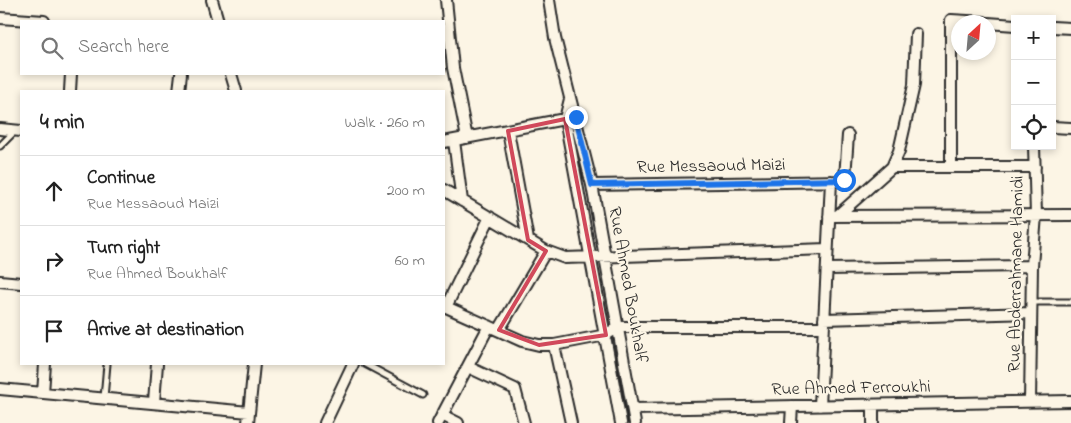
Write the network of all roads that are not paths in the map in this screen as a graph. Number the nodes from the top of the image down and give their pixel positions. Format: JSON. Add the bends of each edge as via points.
{"nodes":[{"id":1,"x":212,"y":0,"type":"edge"},
{"id":2,"x":446,"y":0,"type":"edge"},
{"id":3,"x":549,"y":0,"type":"edge"},
{"id":4,"x":0,"y":18,"type":"edge"},
{"id":5,"x":29,"y":20,"type":"edge"},
{"id":6,"x":218,"y":20,"type":"edge"},
{"id":7,"x":996,"y":24,"type":"edge"},
{"id":8,"x":1011,"y":25,"type":"edge"},
{"id":9,"x":1056,"y":27,"type":"edge"},
{"id":10,"x":1071,"y":28,"type":"edge"},
{"id":11,"x":916,"y":34,"type":"dead end"},
{"id":12,"x":951,"y":60,"type":"edge"},
{"id":13,"x":71,"y":75,"type":"edge"},
{"id":14,"x":181,"y":75,"type":"edge"},
{"id":15,"x":232,"y":75,"type":"edge"},
{"id":16,"x":70,"y":90,"type":"edge"},
{"id":17,"x":179,"y":90,"type":"edge"},
{"id":18,"x":236,"y":90,"type":"edge"},
{"id":19,"x":570,"y":118,"type":"junction"},
{"id":20,"x":1056,"y":127,"type":"edge"},
{"id":21,"x":1071,"y":128,"type":"edge"},
{"id":22,"x":0,"y":129,"type":"edge"},
{"id":23,"x":18,"y":130,"type":"edge"},
{"id":24,"x":508,"y":131,"type":"junction"},
{"id":25,"x":848,"y":135,"type":"dead end"},
{"id":26,"x":467,"y":138,"type":"junction"},
{"id":27,"x":449,"y":142,"type":"edge"},
{"id":28,"x":0,"y":146,"type":"edge"},
{"id":29,"x":1034,"y":150,"type":"edge"},
{"id":30,"x":952,"y":166,"type":"junction"},
{"id":31,"x":892,"y":167,"type":"junction"},
{"id":32,"x":1035,"y":167,"type":"junction"},
{"id":33,"x":830,"y":181,"type":"junction"},
{"id":34,"x":592,"y":185,"type":"junction"},
{"id":35,"x":445,"y":191,"type":"edge"},
{"id":36,"x":462,"y":201,"type":"junction"},
{"id":37,"x":1036,"y":215,"type":"junction"},
{"id":38,"x":1071,"y":215,"type":"edge"},
{"id":39,"x":833,"y":216,"type":"junction"},
{"id":40,"x":490,"y":217,"type":"junction"},
{"id":41,"x":528,"y":240,"type":"junction"},
{"id":42,"x":827,"y":250,"type":"junction"},
{"id":43,"x":546,"y":252,"type":"junction"},
{"id":44,"x":591,"y":256,"type":"junction"},
{"id":45,"x":605,"y":256,"type":"junction"},
{"id":46,"x":1032,"y":266,"type":"junction"},
{"id":47,"x":827,"y":269,"type":"junction"},
{"id":48,"x":1,"y":279,"type":"edge"},
{"id":49,"x":20,"y":283,"type":"edge"},
{"id":50,"x":1031,"y":302,"type":"junction"},
{"id":51,"x":1071,"y":302,"type":"edge"},
{"id":52,"x":445,"y":306,"type":"edge"},
{"id":53,"x":1031,"y":313,"type":"junction"},
{"id":54,"x":824,"y":323,"type":"junction"},
{"id":55,"x":489,"y":326,"type":"junction"},
{"id":56,"x":618,"y":327,"type":"junction"},
{"id":57,"x":499,"y":330,"type":"junction"},
{"id":58,"x":606,"y":335,"type":"junction"},
{"id":59,"x":554,"y":345,"type":"junction"},
{"id":60,"x":45,"y":365,"type":"edge"},
{"id":61,"x":107,"y":365,"type":"edge"},
{"id":62,"x":157,"y":365,"type":"edge"},
{"id":63,"x":254,"y":365,"type":"edge"},
{"id":64,"x":353,"y":365,"type":"edge"},
{"id":65,"x":367,"y":365,"type":"edge"},
{"id":66,"x":468,"y":366,"type":"junction"},
{"id":67,"x":0,"y":389,"type":"edge"},
{"id":68,"x":43,"y":393,"type":"junction"},
{"id":69,"x":423,"y":396,"type":"dead end"},
{"id":70,"x":104,"y":398,"type":"junction"},
{"id":71,"x":1071,"y":401,"type":"edge"},
{"id":72,"x":154,"y":402,"type":"junction"},
{"id":73,"x":1030,"y":402,"type":"junction"},
{"id":74,"x":873,"y":405,"type":"junction"},
{"id":75,"x":792,"y":406,"type":"junction"},
{"id":76,"x":820,"y":406,"type":"junction"},
{"id":77,"x":632,"y":409,"type":"junction"},
{"id":78,"x":249,"y":412,"type":"junction"},
{"id":79,"x":440,"y":419,"type":"edge"},
{"id":80,"x":248,"y":423,"type":"edge"},
{"id":81,"x":325,"y":423,"type":"edge"},
{"id":82,"x":458,"y":423,"type":"edge"},
{"id":83,"x":524,"y":423,"type":"edge"},
{"id":84,"x":571,"y":423,"type":"edge"},
{"id":85,"x":621,"y":423,"type":"edge"},
{"id":86,"x":635,"y":423,"type":"edge"},
{"id":87,"x":791,"y":423,"type":"edge"},
{"id":88,"x":873,"y":423,"type":"edge"}],
"edges":[{"from":1,"to":6,"type":"street"},
{"from":2,"to":26,"type":"street"},
{"from":3,"to":19,"type":"street","via":[[555,38],[571,96]]},
{"from":4,"to":5,"type":"street"},
{"from":7,"to":8,"type":"street"},
{"from":9,"to":10,"type":"street"},
{"from":11,"to":31,"type":"street","via":[[914,86],[899,151]]},
{"from":12,"to":30,"type":"street"},
{"from":13,"to":16,"type":"street"},
{"from":14,"to":17,"type":"street"},
{"from":15,"to":18,"type":"street"},
{"from":19,"to":24,"type":"street"},
{"from":19,"to":34,"type":"street","name":"Rue Ahmed Boukhalf"},
{"from":19,"to":44,"type":"street"},
{"from":20,"to":21,"type":"street"},
{"from":22,"to":23,"type":"street"},
{"from":23,"to":28,"type":"lane"},
{"from":24,"to":26,"type":"street"},
{"from":24,"to":41,"type":"street"},
{"from":25,"to":33,"type":"street","via":[[844,180]]},
{"from":26,"to":27,"type":"street"},
{"from":27,"to":36,"type":"street"},
{"from":29,"to":32,"type":"street","name":"Rue Abderrahmane Hamidi"},
{"from":30,"to":31,"type":"street"},
{"from":30,"to":32,"type":"street"},
{"from":31,"to":39,"type":"street"},
{"from":32,"to":37,"type":"street","name":"Rue Abderrahmane Hamidi"},
{"from":33,"to":34,"type":"street","name":"Rue Messaoud Maizi"},
{"from":33,"to":39,"type":"street"},
{"from":34,"to":45,"type":"street","name":"Rue Ahmed Boukhalf"},
{"from":35,"to":36,"type":"street"},
{"from":36,"to":40,"type":"street"},
{"from":37,"to":38,"type":"street"},
{"from":37,"to":39,"type":"street"},
{"from":37,"to":46,"type":"street","name":"Rue Abderrahmane Hamidi"},
{"from":39,"to":42,"type":"street"},
{"from":40,"to":41,"type":"street"},
{"from":40,"to":52,"type":"street"},
{"from":41,"to":43,"type":"street"},
{"from":42,"to":45,"type":"street"},
{"from":42,"to":47,"type":"street"},
{"from":43,"to":44,"type":"street","via":[[565,258]]},
{"from":43,"to":57,"type":"street"},
{"from":44,"to":45,"type":"street"},
{"from":44,"to":58,"type":"street"},
{"from":45,"to":56,"type":"street","name":"Rue Ahmed Boukhalf"},
{"from":46,"to":47,"type":"street"},
{"from":46,"to":50,"type":"street","name":"Rue Abderrahmane Hamidi"},
{"from":47,"to":54,"type":"street"},
{"from":48,"to":49,"type":"street"},
{"from":50,"to":51,"type":"lane"},
{"from":50,"to":53,"type":"street","name":"Rue Abderrahmane Hamidi"},
{"from":52,"to":55,"type":"street"},
{"from":53,"to":54,"type":"street"},
{"from":53,"to":73,"type":"street","name":"Rue Abderrahmane Hamidi"},
{"from":54,"to":56,"type":"street"},
{"from":54,"to":76,"type":"street"},
{"from":55,"to":57,"type":"street"},
{"from":55,"to":66,"type":"street"},
{"from":56,"to":58,"type":"street"},
{"from":56,"to":77,"type":"street","name":"Rue Ahmed Boukhalf"},
{"from":57,"to":59,"type":"street","via":[[522,341]]},
{"from":58,"to":59,"type":"street"},
{"from":58,"to":85,"type":"street"},
{"from":59,"to":84,"type":"street"},
{"from":60,"to":68,"type":"street"},
{"from":61,"to":70,"type":"lane"},
{"from":62,"to":72,"type":"street"},
{"from":63,"to":78,"type":"street"},
{"from":64,"to":81,"type":"street"},
{"from":65,"to":69,"type":"lane"},
{"from":66,"to":79,"type":"street"},
{"from":66,"to":83,"type":"street","via":[[515,389]]},
{"from":67,"to":68,"type":"street"},
{"from":68,"to":70,"type":"street"},
{"from":70,"to":72,"type":"street"},
{"from":71,"to":73,"type":"street","name":"Rue Ahmed Ferroukhi"},
{"from":72,"to":78,"type":"street"},
{"from":73,"to":74,"type":"street","name":"Rue Ahmed Ferroukhi"},
{"from":74,"to":76,"type":"street","name":"Rue Ahmed Ferroukhi"},
{"from":74,"to":88,"type":"street"},
{"from":75,"to":76,"type":"street","name":"Rue Ahmed Ferroukhi"},
{"from":75,"to":77,"type":"street","name":"Rue Ahmed Ferroukhi"},
{"from":75,"to":87,"type":"street"},
{"from":77,"to":86,"type":"street","name":"Rue Ahmed Boukhalf"},
{"from":78,"to":80,"type":"street"},
{"from":79,"to":82,"type":"street"}]}
